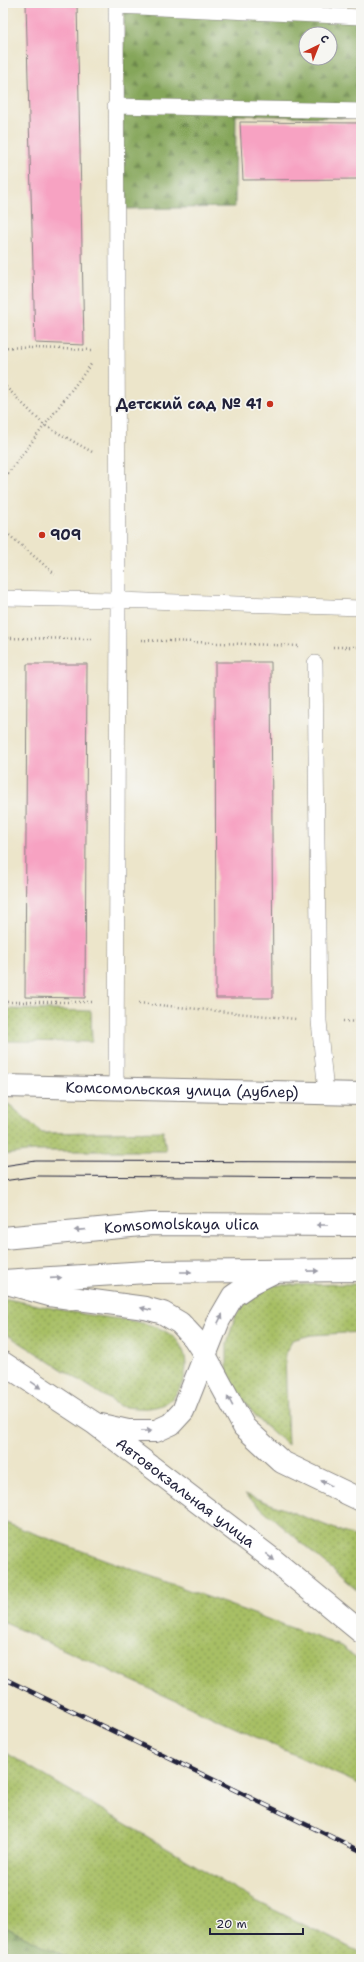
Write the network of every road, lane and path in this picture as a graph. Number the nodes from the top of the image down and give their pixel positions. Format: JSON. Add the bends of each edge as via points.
{"nodes":[{"id":1,"x":115,"y":4,"type":"edge"},
{"id":2,"x":361,"y":17,"type":"edge"},
{"id":3,"x":115,"y":106,"type":"junction"},
{"id":4,"x":361,"y":111,"type":"edge"},
{"id":5,"x":3,"y":347,"type":"edge"},
{"id":6,"x":102,"y":350,"type":"junction"},
{"id":7,"x":117,"y":350,"type":"junction"},
{"id":8,"x":3,"y":384,"type":"edge"},
{"id":9,"x":44,"y":425,"type":"junction"},
{"id":10,"x":118,"y":478,"type":"junction"},
{"id":11,"x":3,"y":480,"type":"edge"},
{"id":12,"x":3,"y":518,"type":"edge"},
{"id":13,"x":59,"y":577,"type":"dead end"},
{"id":14,"x":3,"y":598,"type":"edge"},
{"id":15,"x":118,"y":600,"type":"junction"},
{"id":16,"x":361,"y":608,"type":"edge"},
{"id":17,"x":3,"y":638,"type":"edge"},
{"id":18,"x":118,"y":639,"type":"junction"},
{"id":19,"x":299,"y":646,"type":"dead end"},
{"id":20,"x":330,"y":647,"type":"dead end"},
{"id":21,"x":361,"y":647,"type":"edge"},
{"id":22,"x":316,"y":663,"type":"dead end"},
{"id":23,"x":3,"y":1002,"type":"edge"},
{"id":24,"x":116,"y":1002,"type":"junction"},
{"id":25,"x":319,"y":1020,"type":"junction"},
{"id":26,"x":361,"y":1022,"type":"edge"},
{"id":27,"x":3,"y":1086,"type":"edge"},
{"id":28,"x":116,"y":1089,"type":"junction"},
{"id":29,"x":326,"y":1093,"type":"junction"},
{"id":30,"x":361,"y":1094,"type":"edge"},
{"id":31,"x":361,"y":1225,"type":"edge"},
{"id":32,"x":3,"y":1238,"type":"edge"},
{"id":33,"x":361,"y":1270,"type":"edge"},
{"id":34,"x":274,"y":1272,"type":"junction"},
{"id":35,"x":3,"y":1281,"type":"edge"},
{"id":36,"x":205,"y":1355,"type":"junction"},
{"id":37,"x":3,"y":1363,"type":"edge"},
{"id":38,"x":94,"y":1423,"type":"junction"},
{"id":39,"x":361,"y":1500,"type":"edge"},
{"id":40,"x":361,"y":1632,"type":"edge"}],
"edges":[{"from":1,"to":2,"type":"lane"},
{"from":1,"to":3,"type":"lane"},
{"from":3,"to":4,"type":"lane"},
{"from":3,"to":7,"type":"lane"},
{"from":5,"to":6,"type":"path"},
{"from":6,"to":7,"type":"path"},
{"from":6,"to":9,"type":"path"},
{"from":7,"to":10,"type":"lane"},
{"from":8,"to":9,"type":"path"},
{"from":9,"to":10,"type":"path","via":[[94,453]]},
{"from":9,"to":11,"type":"path"},
{"from":10,"to":15,"type":"lane"},
{"from":12,"to":13,"type":"path","via":[[4,530],[17,544]]},
{"from":14,"to":15,"type":"lane"},
{"from":15,"to":16,"type":"lane"},
{"from":15,"to":18,"type":"lane"},
{"from":17,"to":18,"type":"path"},
{"from":18,"to":19,"type":"path"},
{"from":18,"to":24,"type":"lane"},
{"from":20,"to":21,"type":"path"},
{"from":22,"to":25,"type":"lane"},
{"from":23,"to":24,"type":"path"},
{"from":24,"to":25,"type":"path"},
{"from":24,"to":28,"type":"lane"},
{"from":25,"to":26,"type":"path"},
{"from":25,"to":29,"type":"lane"},
{"from":27,"to":28,"type":"street","name":"Комсомольская улица (дублер)"},
{"from":28,"to":29,"type":"street","name":"Комсомольская улица (дублер)"},
{"from":29,"to":30,"type":"street","name":"Комсомольская улица (дублер)"},
{"from":31,"to":32,"type":"street","name":"Komsomolskaya ulica","one_way":true,"via":[[152,1224]]},
{"from":34,"to":33,"type":"street","one_way":true},
{"from":35,"to":34,"type":"street","one_way":true,"via":[[147,1272]]},
{"from":36,"to":34,"type":"street","one_way":true,"via":[[219,1320],[233,1296]]},
{"from":36,"to":35,"type":"street","one_way":true,"via":[[180,1323],[163,1313],[145,1308],[49,1295]]},
{"from":38,"to":36,"type":"street","one_way":true,"via":[[128,1431],[156,1431],[171,1424],[183,1411]]},
{"from":39,"to":36,"type":"street","one_way":true,"via":[[282,1462],[244,1427]]},
{"from":37,"to":38,"type":"street","name":"Автовокзальная улица","one_way":true},
{"from":38,"to":40,"type":"street","name":"Автовокзальная улица","one_way":true,"via":[[271,1558]]}]}
